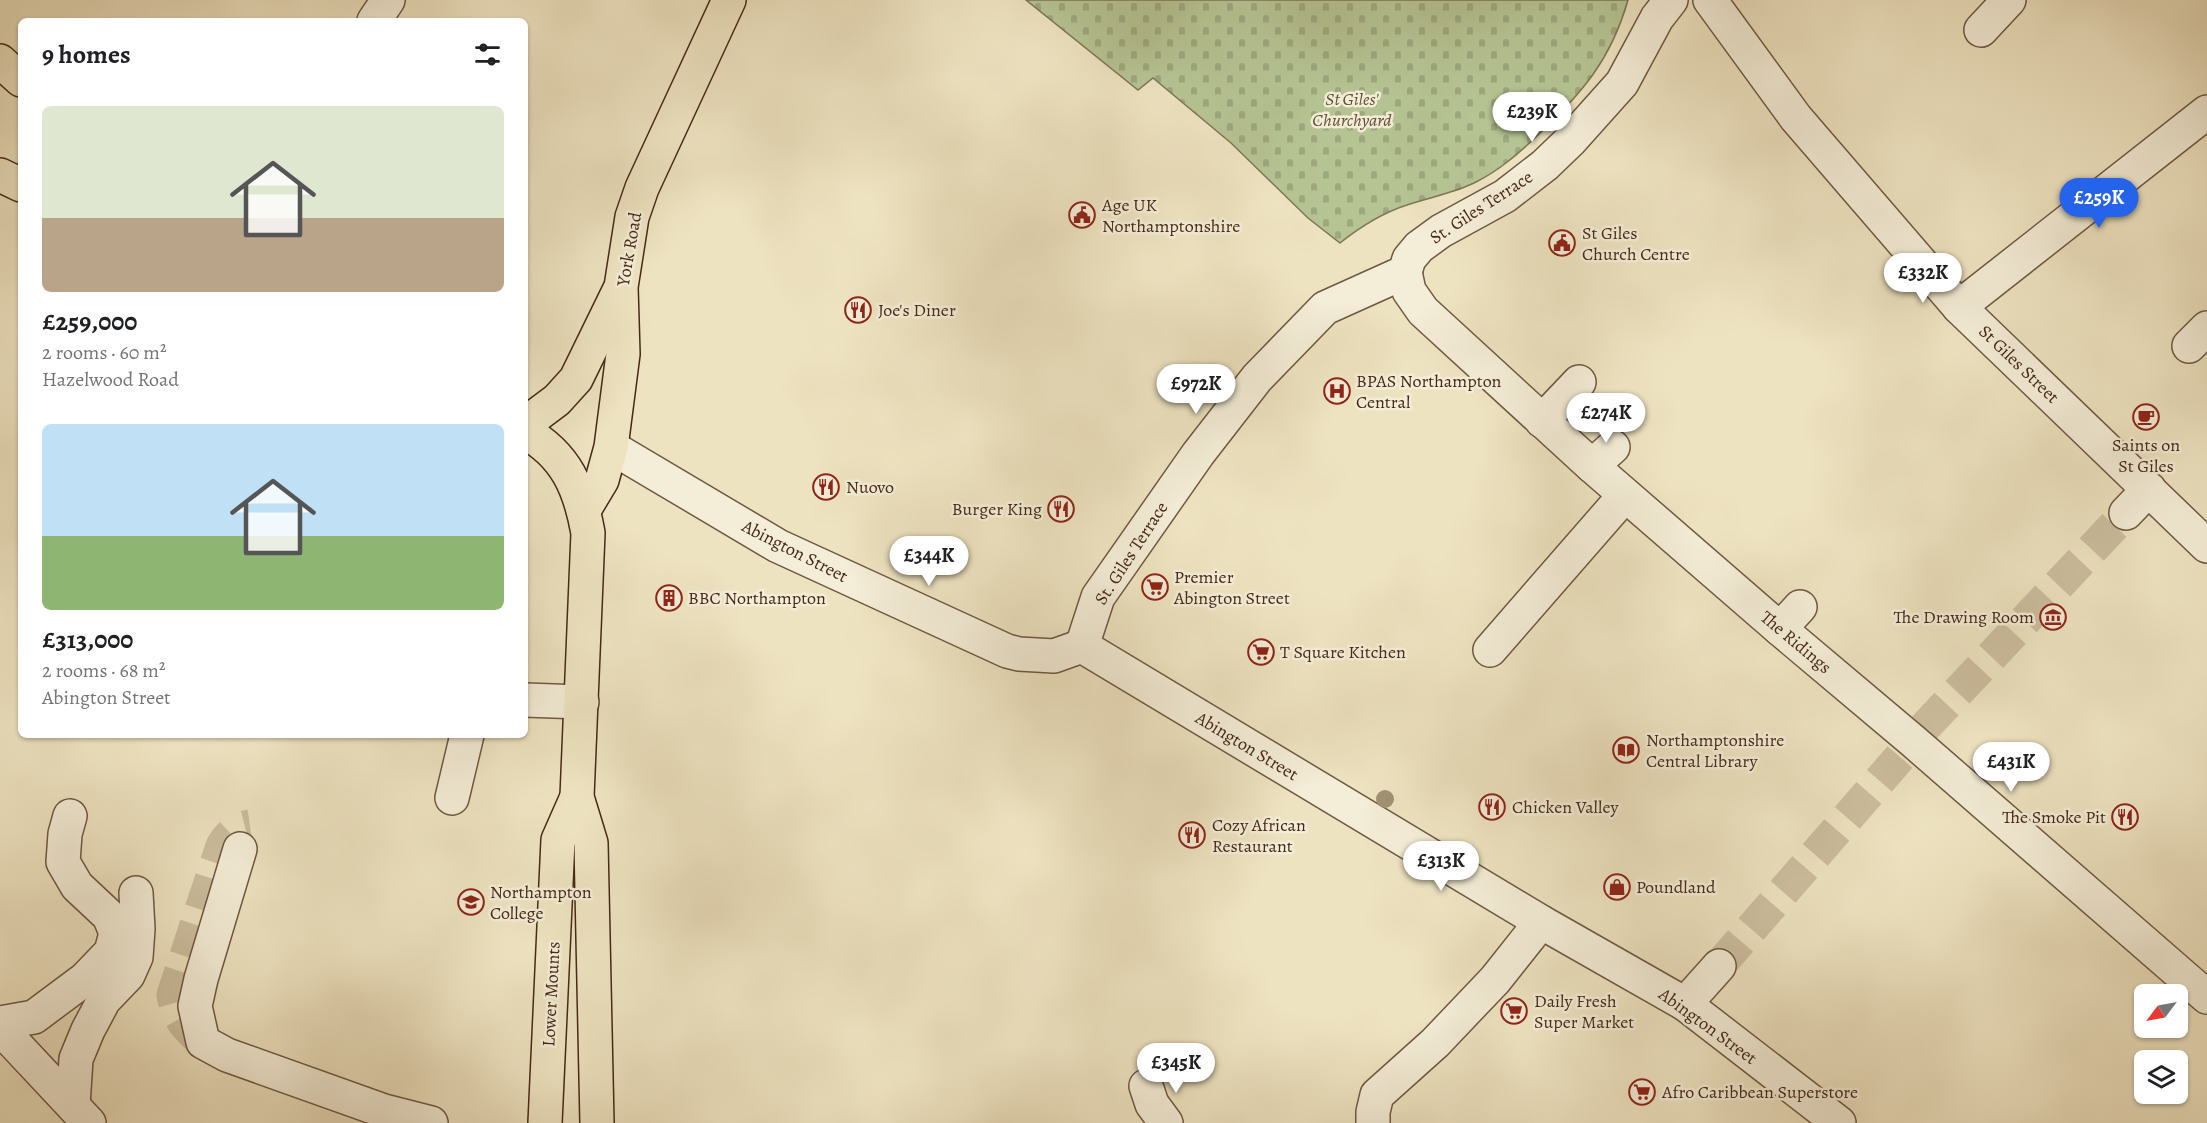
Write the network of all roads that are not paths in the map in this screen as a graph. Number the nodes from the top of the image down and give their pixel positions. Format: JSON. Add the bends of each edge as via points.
{"nodes":[{"id":1,"x":387,"y":0,"type":"edge"},
{"id":2,"x":729,"y":0,"type":"edge"},
{"id":3,"x":1671,"y":0,"type":"edge"},
{"id":4,"x":1710,"y":0,"type":"edge"},
{"id":5,"x":2009,"y":0,"type":"edge"},
{"id":6,"x":376,"y":18,"type":"edge"},
{"id":7,"x":1981,"y":30,"type":"dead end"},
{"id":8,"x":0,"y":61,"type":"edge"},
{"id":9,"x":18,"y":77,"type":"edge"},
{"id":10,"x":2207,"y":112,"type":"edge"},
{"id":11,"x":0,"y":175,"type":"edge"},
{"id":12,"x":18,"y":184,"type":"edge"},
{"id":13,"x":1405,"y":272,"type":"junction"},
{"id":14,"x":621,"y":287,"type":"junction"},
{"id":15,"x":1959,"y":307,"type":"junction"},
{"id":16,"x":1579,"y":382,"type":"dead end"},
{"id":17,"x":1542,"y":421,"type":"junction"},
{"id":18,"x":528,"y":422,"type":"edge"},
{"id":19,"x":528,"y":434,"type":"edge"},
{"id":20,"x":621,"y":453,"type":"dead end"},
{"id":21,"x":2149,"y":489,"type":"junction"},
{"id":22,"x":1625,"y":495,"type":"junction"},
{"id":23,"x":584,"y":510,"type":"junction"},
{"id":24,"x":2126,"y":513,"type":"tunnel mouth"},
{"id":25,"x":2207,"y":546,"type":"edge"},
{"id":26,"x":1082,"y":646,"type":"junction"},
{"id":27,"x":1490,"y":650,"type":"dead end"},
{"id":28,"x":528,"y":700,"type":"edge"},
{"id":29,"x":582,"y":702,"type":"junction"},
{"id":30,"x":466,"y":738,"type":"edge"},
{"id":31,"x":577,"y":797,"type":"junction"},
{"id":32,"x":452,"y":798,"type":"dead end"},
{"id":33,"x":70,"y":816,"type":"dead end"},
{"id":34,"x":240,"y":849,"type":"dead end"},
{"id":35,"x":136,"y":893,"type":"dead end"},
{"id":36,"x":1541,"y":922,"type":"junction"},
{"id":37,"x":1719,"y":966,"type":"tunnel mouth"},
{"id":38,"x":2207,"y":997,"type":"edge"},
{"id":39,"x":1685,"y":1005,"type":"junction"},
{"id":40,"x":0,"y":1023,"type":"edge"},
{"id":41,"x":0,"y":1028,"type":"edge"},
{"id":42,"x":1146,"y":1086,"type":"dead end"},
{"id":43,"x":81,"y":1114,"type":"edge"},
{"id":44,"x":1823,"y":1118,"type":"edge"},
{"id":45,"x":431,"y":1123,"type":"edge"},
{"id":46,"x":545,"y":1123,"type":"edge"},
{"id":47,"x":597,"y":1123,"type":"edge"},
{"id":48,"x":1166,"y":1123,"type":"edge"},
{"id":49,"x":1373,"y":1123,"type":"edge"}],
"edges":[{"from":1,"to":6,"type":"street"},
{"from":2,"to":14,"type":"main road","name":"York Road","via":[[642,188],[632,217]]},
{"from":3,"to":13,"type":"street","name":"St. Giles Terrace","via":[[1622,83],[1571,141],[1505,196],[1419,247]]},
{"from":4,"to":15,"type":"street","name":"St Giles Street","via":[[1796,118]]},
{"from":5,"to":7,"type":"street"},
{"from":8,"to":9,"type":"main road"},
{"from":10,"to":15,"type":"street"},
{"from":11,"to":12,"type":"main road"},
{"from":13,"to":17,"type":"street","name":"The Ridings","via":[[1409,291],[1423,311]]},
{"from":13,"to":26,"type":"street","name":"St. Giles Terrace","via":[[1325,309],[1257,378],[1198,454],[1098,597]]},
{"from":14,"to":18,"type":"main road","via":[[576,379],[557,400]]},
{"from":14,"to":23,"type":"main road","name":"York Road","via":[[623,354],[611,447],[602,480]]},
{"from":15,"to":21,"type":"street","name":"St Giles Street"},
{"from":16,"to":17,"type":"street"},
{"from":17,"to":22,"type":"street","name":"The Ridings","via":[[1603,456]]},
{"from":19,"to":23,"type":"main road","name":"Lower Mounts","via":[[543,442],[564,464]]},
{"from":20,"to":26,"type":"street","name":"Abington Street","via":[[778,546],[1007,651],[1054,656]]},
{"from":21,"to":24,"type":"street"},
{"from":21,"to":25,"type":"street","name":"St Giles Street"},
{"from":22,"to":27,"type":"street"},
{"from":22,"to":38,"type":"street","name":"The Ridings","via":[[1790,618],[1912,742]]},
{"from":23,"to":29,"type":"main road","name":"Lower Mounts","via":[[588,533]]},
{"from":26,"to":36,"type":"street","name":"Abington Street"},
{"from":28,"to":29,"type":"street"},
{"from":29,"to":31,"type":"main road","name":"Lower Mounts"},
{"from":30,"to":32,"type":"street"},
{"from":31,"to":46,"type":"main road","name":"Lower Mounts","via":[[558,840]]},
{"from":31,"to":47,"type":"main road","name":"Lower Mounts","via":[[591,843]]},
{"from":33,"to":40,"type":"street","via":[[63,862],[77,886],[109,916],[116,933],[111,952],[86,979],[34,1017]]},
{"from":34,"to":45,"type":"street","via":[[195,1006],[203,1042],[227,1055],[362,1103]]},
{"from":35,"to":43,"type":"street","via":[[136,957],[128,975],[104,1000],[76,1059]]},
{"from":36,"to":39,"type":"street","name":"Abington Street"},
{"from":36,"to":49,"type":"street","via":[[1487,988],[1377,1095]]},
{"from":37,"to":39,"type":"street"},
{"from":39,"to":44,"type":"street","name":"Abington Street"},
{"from":41,"to":43,"type":"street"},
{"from":42,"to":48,"type":"street","via":[[1152,1104]]}]}
